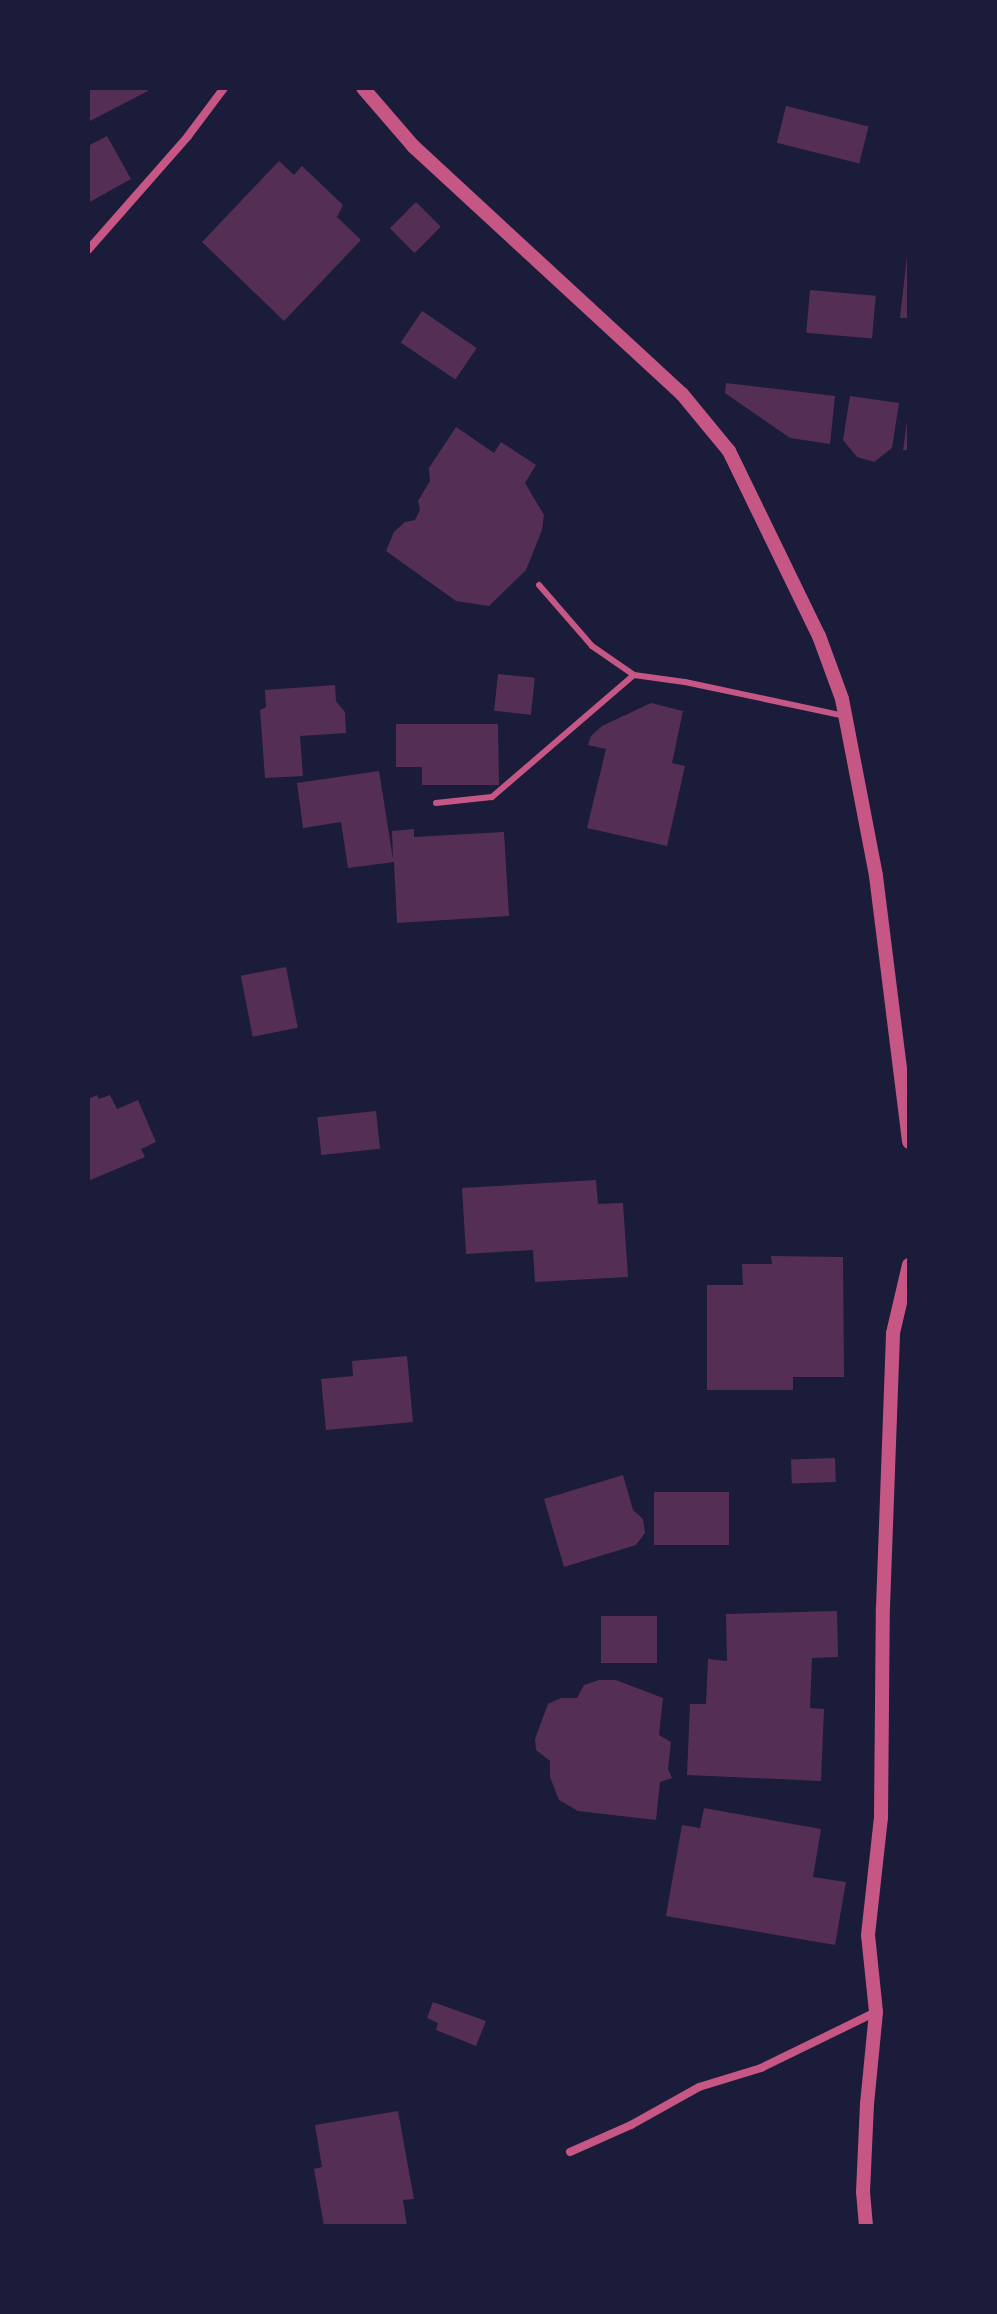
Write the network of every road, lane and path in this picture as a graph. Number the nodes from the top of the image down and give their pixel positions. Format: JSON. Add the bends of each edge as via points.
{"nodes":[{"id":1,"x":224,"y":88,"type":"edge"},
{"id":2,"x":363,"y":88,"type":"edge"},
{"id":3,"x":88,"y":250,"type":"edge"},
{"id":4,"x":539,"y":585,"type":"dead end"},
{"id":5,"x":634,"y":675,"type":"junction"},
{"id":6,"x":845,"y":716,"type":"junction"},
{"id":7,"x":436,"y":803,"type":"dead end"},
{"id":8,"x":909,"y":1142,"type":"edge"},
{"id":9,"x":909,"y":1265,"type":"edge"},
{"id":10,"x":876,"y":2012,"type":"junction"},
{"id":11,"x":570,"y":2152,"type":"dead end"},
{"id":12,"x":866,"y":2226,"type":"edge"}],
"edges":[{"from":1,"to":3,"type":"street"},
{"from":2,"to":6,"type":"street","via":[[423,156],[682,394],[729,451],[819,636]]},
{"from":4,"to":5,"type":"lane","via":[[592,646]]},
{"from":5,"to":6,"type":"lane"},
{"from":5,"to":7,"type":"lane","via":[[492,797]]},
{"from":6,"to":8,"type":"street","via":[[876,876]]},
{"from":9,"to":10,"type":"street","via":[[893,1333],[881,1818],[868,1935]]},
{"from":10,"to":11,"type":"street","via":[[761,2068],[699,2087]]},
{"from":10,"to":12,"type":"street","via":[[867,2104]]}]}
